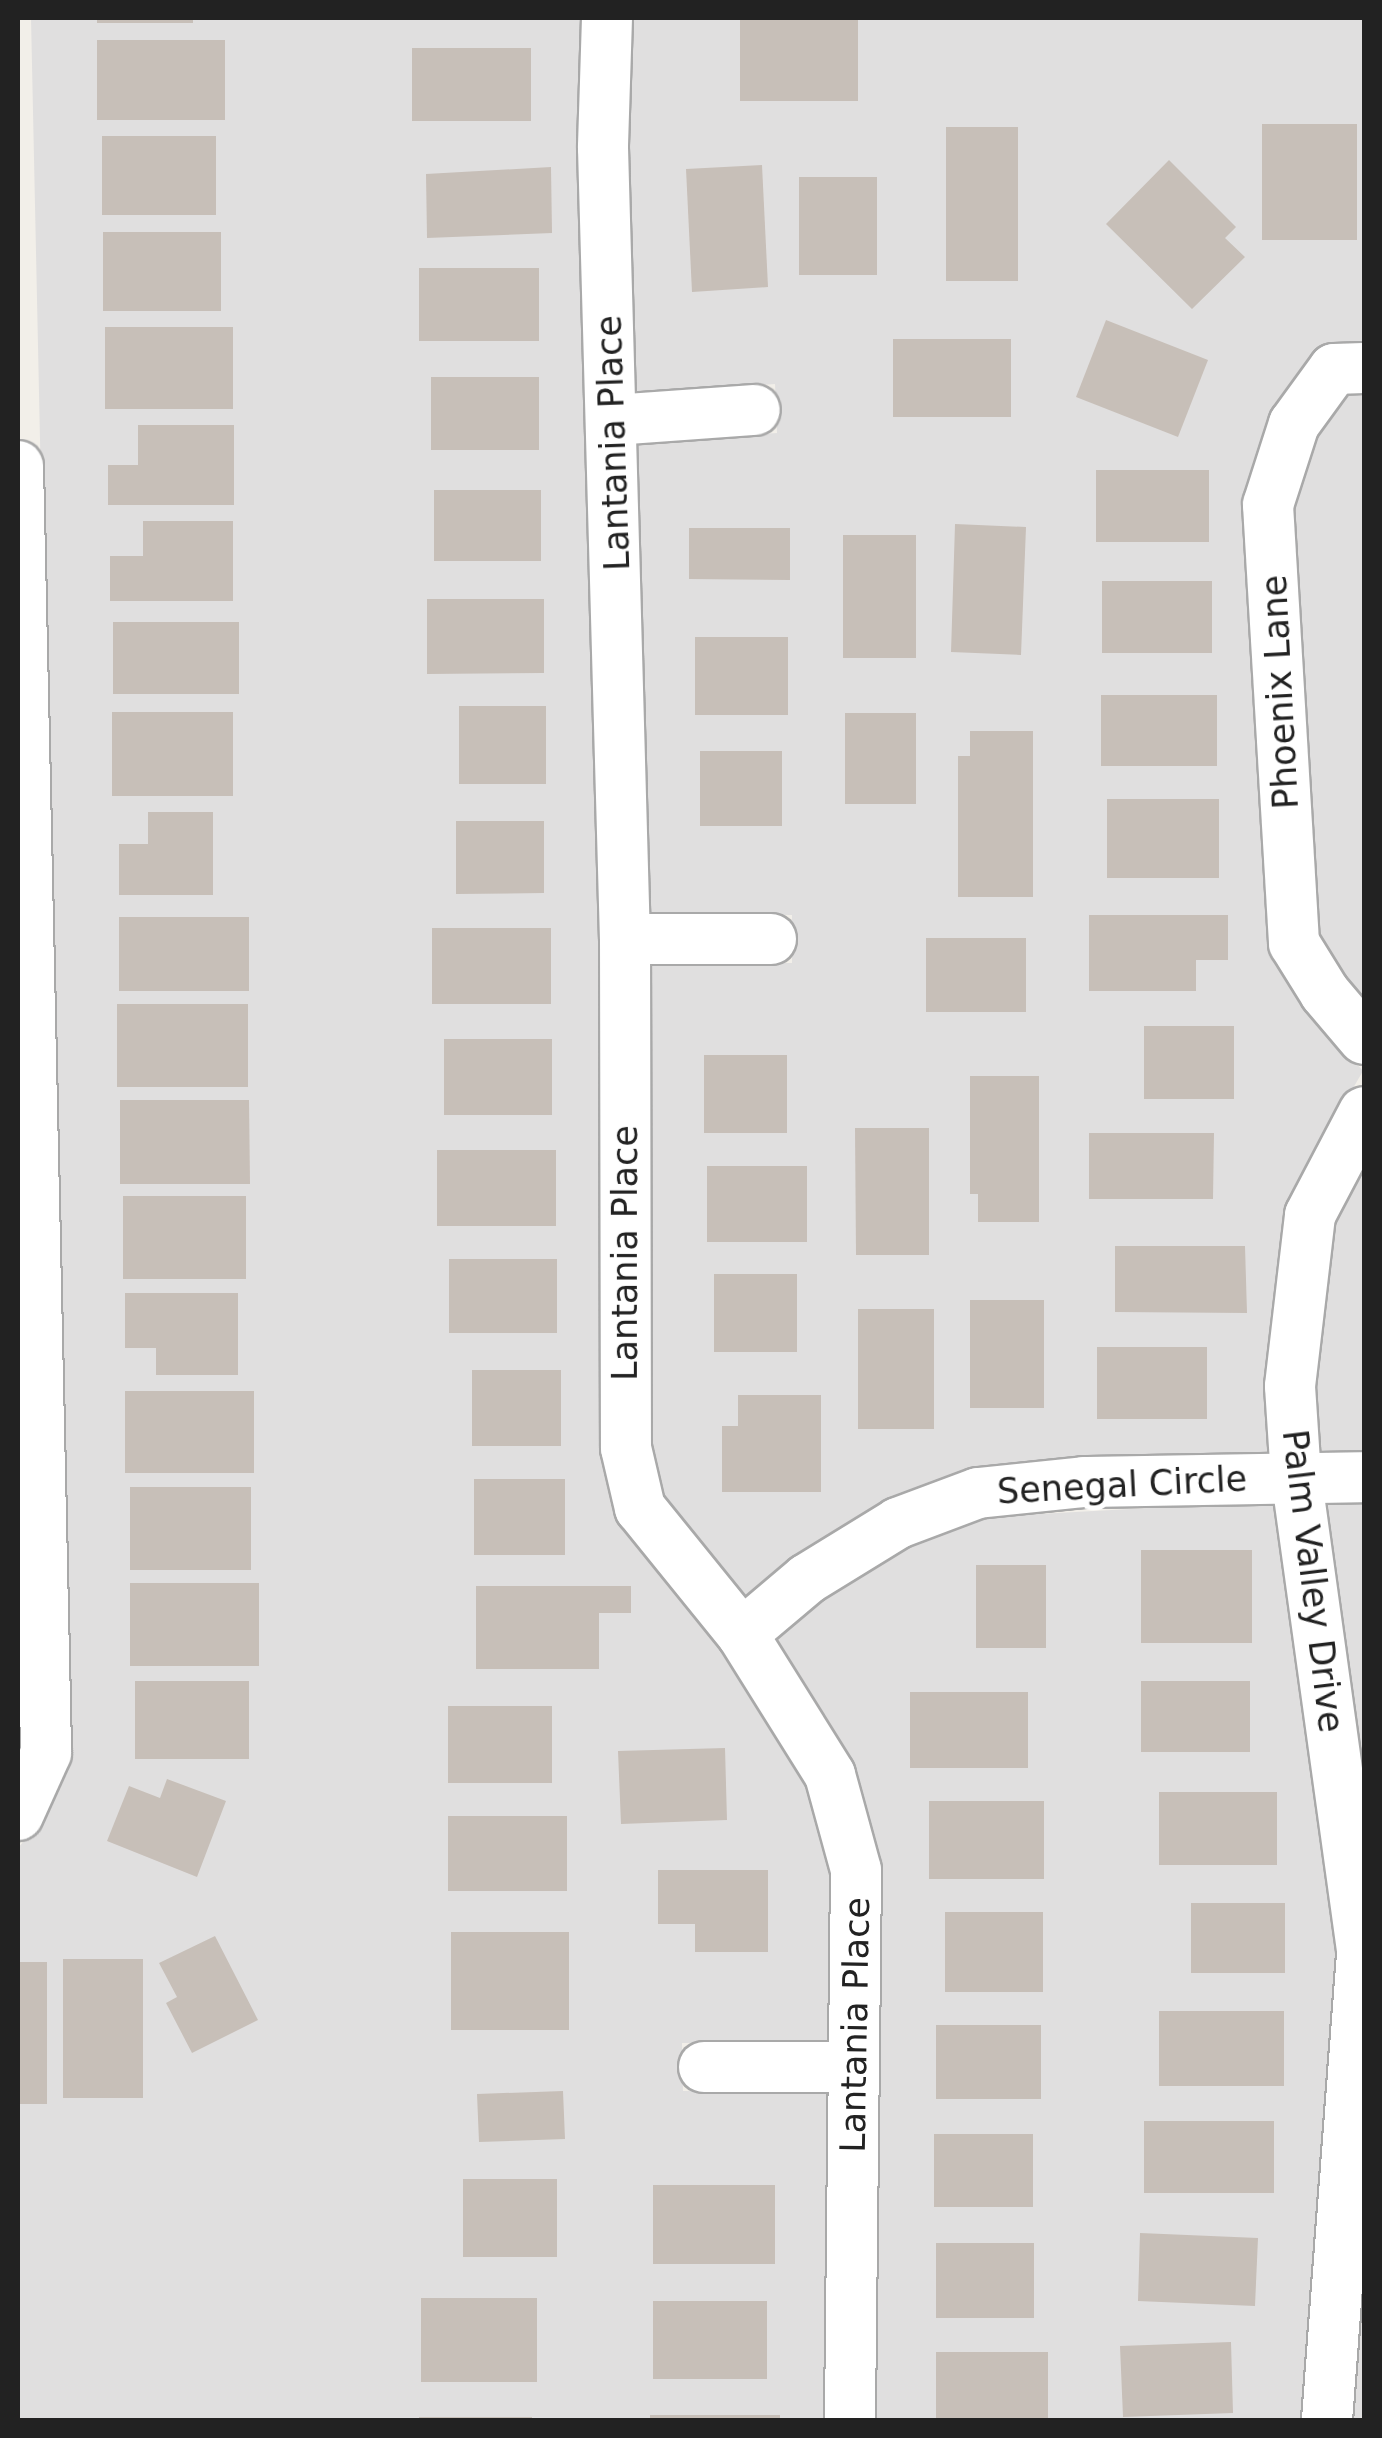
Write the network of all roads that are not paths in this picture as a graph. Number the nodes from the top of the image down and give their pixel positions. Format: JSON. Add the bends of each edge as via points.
{"nodes":[{"id":1,"x":608,"y":18,"type":"edge"},
{"id":2,"x":1364,"y":368,"type":"edge"},
{"id":3,"x":754,"y":410,"type":"dead end"},
{"id":4,"x":614,"y":420,"type":"junction"},
{"id":5,"x":18,"y":466,"type":"edge"},
{"id":6,"x":625,"y":939,"type":"junction"},
{"id":7,"x":771,"y":939,"type":"dead end"},
{"id":8,"x":1364,"y":1039,"type":"edge"},
{"id":9,"x":1364,"y":1112,"type":"edge"},
{"id":10,"x":1296,"y":1477,"type":"junction"},
{"id":11,"x":1364,"y":1477,"type":"edge"},
{"id":12,"x":742,"y":1634,"type":"junction"},
{"id":13,"x":18,"y":1814,"type":"edge"},
{"id":14,"x":1363,"y":1950,"type":"edge"},
{"id":15,"x":704,"y":2067,"type":"dead end"},
{"id":16,"x":854,"y":2067,"type":"junction"},
{"id":17,"x":850,"y":2420,"type":"edge"},
{"id":18,"x":1327,"y":2420,"type":"edge"}],
"edges":[{"from":1,"to":4,"type":"street","name":"Lantania Place","via":[[603,148]]},
{"from":2,"to":8,"type":"street","name":"Phoenix Lane","via":[[1334,369],[1294,424],[1268,505],[1294,943]]},
{"from":3,"to":4,"type":"street"},
{"from":4,"to":6,"type":"street","name":"Lantania Place"},
{"from":5,"to":13,"type":"street","via":[[46,1753]]},
{"from":6,"to":7,"type":"street"},
{"from":6,"to":12,"type":"street","name":"Lantania Place","via":[[626,1448],[640,1508]]},
{"from":9,"to":10,"type":"street","name":"Palm Valley Drive","via":[[1310,1216],[1290,1386]]},
{"from":10,"to":11,"type":"street","name":"Senegal Circle"},
{"from":10,"to":12,"type":"street","name":"Senegal Circle","via":[[1084,1482],[978,1493],[898,1523],[807,1579]]},
{"from":10,"to":14,"type":"street","name":"Palm Valley Drive"},
{"from":12,"to":16,"type":"street","name":"Lantania Place","via":[[830,1775],[856,1870]]},
{"from":14,"to":18,"type":"street","name":"Palm Valley Drive"},
{"from":15,"to":16,"type":"street"},
{"from":16,"to":17,"type":"street","name":"Lantania Place"}]}
